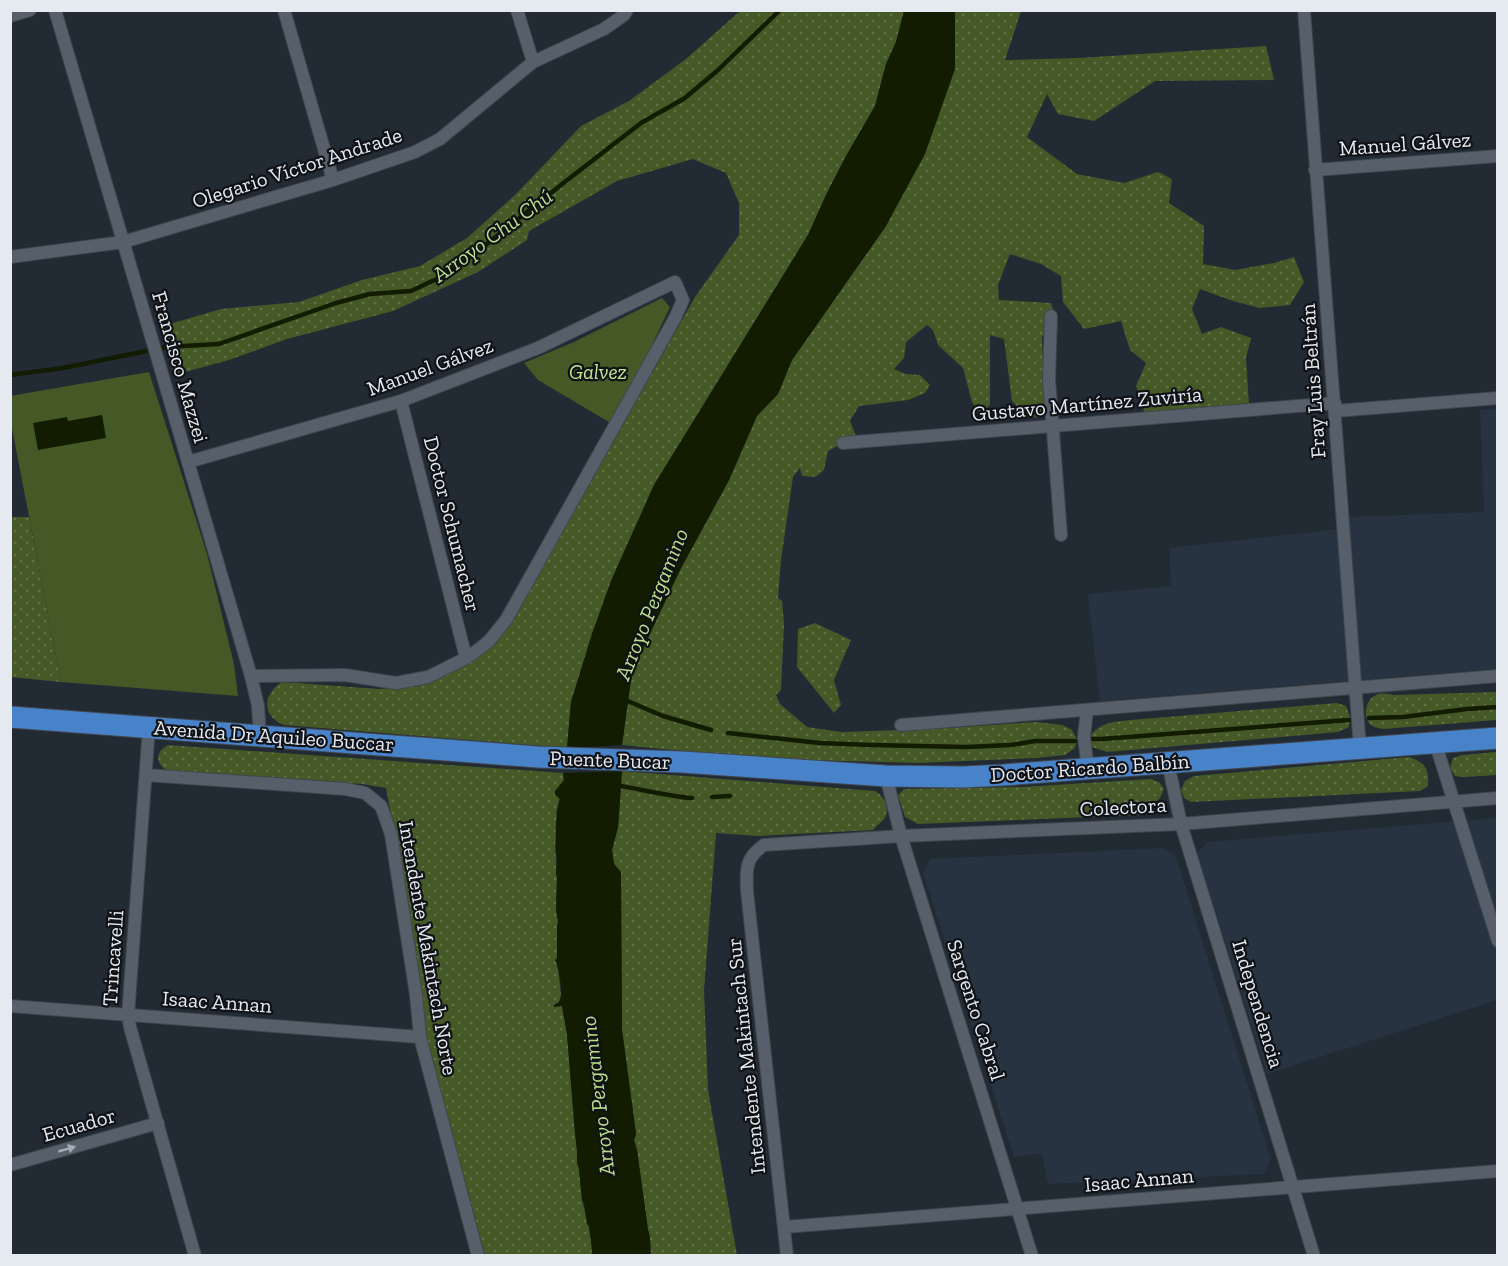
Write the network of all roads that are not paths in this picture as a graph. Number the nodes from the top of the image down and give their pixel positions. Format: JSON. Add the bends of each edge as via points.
{"nodes":[{"id":1,"x":30,"y":10,"type":"edge"},
{"id":2,"x":55,"y":10,"type":"edge"},
{"id":3,"x":284,"y":10,"type":"edge"},
{"id":4,"x":517,"y":10,"type":"edge"},
{"id":5,"x":627,"y":10,"type":"edge"},
{"id":6,"x":1304,"y":10,"type":"edge"},
{"id":7,"x":10,"y":16,"type":"edge"},
{"id":8,"x":532,"y":62,"type":"junction"},
{"id":9,"x":1497,"y":156,"type":"edge"},
{"id":10,"x":1315,"y":170,"type":"junction"},
{"id":11,"x":333,"y":180,"type":"junction"},
{"id":12,"x":123,"y":242,"type":"junction"},
{"id":13,"x":10,"y":257,"type":"edge"},
{"id":14,"x":1052,"y":316,"type":"dead end"},
{"id":15,"x":1497,"y":398,"type":"edge"},
{"id":16,"x":400,"y":401,"type":"junction"},
{"id":17,"x":1335,"y":407,"type":"junction"},
{"id":18,"x":1053,"y":426,"type":"junction"},
{"id":19,"x":843,"y":443,"type":"dead end"},
{"id":20,"x":188,"y":462,"type":"junction"},
{"id":21,"x":1060,"y":535,"type":"dead end"},
{"id":22,"x":466,"y":658,"type":"junction"},
{"id":23,"x":251,"y":676,"type":"junction"},
{"id":24,"x":1497,"y":676,"type":"edge"},
{"id":25,"x":1356,"y":686,"type":"junction"},
{"id":26,"x":1087,"y":710,"type":"junction"},
{"id":27,"x":10,"y":717,"type":"edge"},
{"id":28,"x":901,"y":725,"type":"dead end"},
{"id":29,"x":149,"y":727,"type":"junction"},
{"id":30,"x":260,"y":735,"type":"junction"},
{"id":31,"x":1497,"y":738,"type":"edge"},
{"id":32,"x":1435,"y":742,"type":"junction"},
{"id":33,"x":1360,"y":748,"type":"junction"},
{"id":34,"x":538,"y":757,"type":"joint"},
{"id":35,"x":682,"y":762,"type":"joint"},
{"id":36,"x":1168,"y":763,"type":"junction"},
{"id":37,"x":1088,"y":769,"type":"junction"},
{"id":38,"x":146,"y":775,"type":"junction"},
{"id":39,"x":886,"y":776,"type":"junction"},
{"id":40,"x":1497,"y":798,"type":"edge"},
{"id":41,"x":1454,"y":801,"type":"junction"},
{"id":42,"x":1181,"y":824,"type":"junction"},
{"id":43,"x":900,"y":836,"type":"junction"},
{"id":44,"x":752,"y":853,"type":"joint"},
{"id":45,"x":1497,"y":941,"type":"edge"},
{"id":46,"x":10,"y":1006,"type":"edge"},
{"id":47,"x":128,"y":1015,"type":"junction"},
{"id":48,"x":420,"y":1037,"type":"junction"},
{"id":49,"x":158,"y":1123,"type":"junction"},
{"id":50,"x":10,"y":1165,"type":"edge"},
{"id":51,"x":1497,"y":1171,"type":"edge"},
{"id":52,"x":1293,"y":1187,"type":"junction"},
{"id":53,"x":1018,"y":1210,"type":"junction"},
{"id":54,"x":784,"y":1227,"type":"junction"},
{"id":55,"x":195,"y":1256,"type":"edge"},
{"id":56,"x":478,"y":1256,"type":"edge"},
{"id":57,"x":787,"y":1256,"type":"edge"},
{"id":58,"x":1032,"y":1256,"type":"edge"},
{"id":59,"x":1314,"y":1256,"type":"edge"}],
"edges":[{"from":1,"to":7,"type":"street"},
{"from":2,"to":12,"type":"street","name":"Francisco Mazzei"},
{"from":3,"to":11,"type":"street"},
{"from":4,"to":8,"type":"street"},
{"from":5,"to":8,"type":"street","name":"Olegario Víctor Andrade","via":[[604,29]]},
{"from":6,"to":10,"type":"street","name":"Fray Luis Beltrán"},
{"from":8,"to":11,"type":"street","name":"Olegario Víctor Andrade","via":[[440,139],[415,152]]},
{"from":9,"to":10,"type":"street","name":"Manuel Gálvez"},
{"from":10,"to":17,"type":"street","name":"Fray Luis Beltrán"},
{"from":11,"to":12,"type":"street","name":"Olegario Víctor Andrade"},
{"from":12,"to":13,"type":"street","name":"Olegario Víctor Andrade"},
{"from":12,"to":20,"type":"street","name":"Francisco Mazzei"},
{"from":14,"to":18,"type":"street","via":[[1049,379]]},
{"from":15,"to":17,"type":"street","name":"Gustavo Martínez Zuviría"},
{"from":16,"to":20,"type":"street","name":"Manuel Gálvez"},
{"from":16,"to":22,"type":"street","name":"Doctor Schumacher"},
{"from":16,"to":22,"type":"street","name":"Manuel Gálvez","via":[[538,348],[675,282],[683,300],[506,620],[489,641]]},
{"from":17,"to":18,"type":"street","name":"Gustavo Martínez Zuviría"},
{"from":17,"to":25,"type":"street","name":"Fray Luis Beltrán"},
{"from":18,"to":19,"type":"street","name":"Gustavo Martínez Zuviría"},
{"from":18,"to":21,"type":"street"},
{"from":20,"to":23,"type":"street","name":"Francisco Mazzei"},
{"from":22,"to":23,"type":"street","via":[[428,676],[396,683],[345,675]]},
{"from":23,"to":30,"type":"street","name":"Francisco Mazzei"},
{"from":24,"to":25,"type":"street"},
{"from":25,"to":26,"type":"street"},
{"from":25,"to":33,"type":"street","name":"Fray Luis Beltrán"},
{"from":26,"to":28,"type":"street"},
{"from":26,"to":37,"type":"street","via":[[1084,737]]},
{"from":27,"to":29,"type":"highway","name":"Avenida Dr Aquileo Buccar"},
{"from":29,"to":30,"type":"highway","name":"Avenida Dr Aquileo Buccar"},
{"from":29,"to":38,"type":"street","name":"Trincavelli"},
{"from":30,"to":34,"type":"highway","name":"Avenida Dr Aquileo Buccar"},
{"from":31,"to":32,"type":"highway","name":"Doctor Ricardo Balbín"},
{"from":32,"to":33,"type":"highway","name":"Doctor Ricardo Balbín"},
{"from":32,"to":41,"type":"street"},
{"from":33,"to":36,"type":"highway","name":"Doctor Ricardo Balbín"},
{"from":34,"to":35,"type":"highway","name":"Puente Bucar"},
{"from":35,"to":39,"type":"highway","name":"Doctor Ricardo Balbín"},
{"from":36,"to":37,"type":"highway","name":"Doctor Ricardo Balbín"},
{"from":36,"to":42,"type":"street","name":"Independencia"},
{"from":37,"to":39,"type":"highway","name":"Doctor Ricardo Balbín","via":[[963,777]]},
{"from":38,"to":47,"type":"street","name":"Trincavelli"},
{"from":38,"to":48,"type":"street","name":"Intendente Makintach Norte","via":[[345,789],[365,793],[381,806],[391,834]]},
{"from":39,"to":43,"type":"street","name":"Sargento Cabral"},
{"from":40,"to":41,"type":"street","name":"Colectora"},
{"from":41,"to":42,"type":"street","name":"Colectora"},
{"from":41,"to":45,"type":"street"},
{"from":42,"to":43,"type":"street","name":"Colectora"},
{"from":42,"to":52,"type":"street","name":"Independencia"},
{"from":43,"to":44,"type":"street","name":"Colectora","via":[[764,845]]},
{"from":43,"to":53,"type":"street","name":"Sargento Cabral"},
{"from":44,"to":54,"type":"street","name":"Intendente Makintach Sur","via":[[746,872],[747,891]]},
{"from":46,"to":47,"type":"street","name":"Isaac Annan"},
{"from":47,"to":48,"type":"street","name":"Isaac Annan"},
{"from":47,"to":49,"type":"street","name":"Trincavelli"},
{"from":48,"to":56,"type":"street","name":"Intendente Makintach Norte"},
{"from":50,"to":49,"type":"street","name":"Ecuador","one_way":true},
{"from":49,"to":55,"type":"street","name":"Trincavelli"},
{"from":51,"to":52,"type":"street","name":"Isaac Annan"},
{"from":52,"to":53,"type":"street","name":"Isaac Annan"},
{"from":52,"to":59,"type":"street","name":"Independencia"},
{"from":53,"to":54,"type":"street","name":"Isaac Annan"},
{"from":53,"to":58,"type":"street","name":"Sargento Cabral"},
{"from":54,"to":57,"type":"street","name":"Intendente Makintach Sur"}]}
